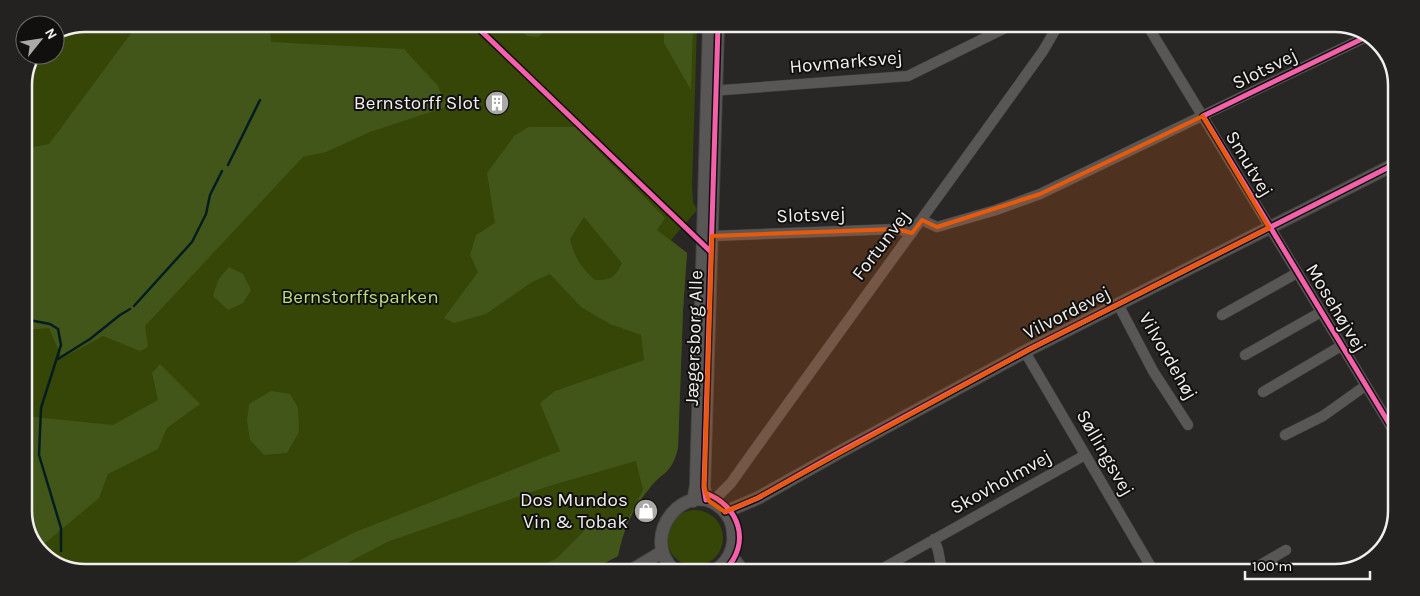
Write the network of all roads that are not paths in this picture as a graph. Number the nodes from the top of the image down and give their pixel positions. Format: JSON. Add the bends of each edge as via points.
{"nodes":[{"id":1,"x":708,"y":32,"type":"edge"},
{"id":2,"x":717,"y":32,"type":"edge"},
{"id":3,"x":997,"y":32,"type":"edge"},
{"id":4,"x":1054,"y":32,"type":"edge"},
{"id":5,"x":1152,"y":32,"type":"edge"},
{"id":6,"x":1360,"y":40,"type":"edge"},
{"id":7,"x":711,"y":91,"type":"junction"},
{"id":8,"x":1203,"y":116,"type":"junction"},
{"id":9,"x":1387,"y":168,"type":"edge"},
{"id":10,"x":922,"y":220,"type":"junction"},
{"id":11,"x":1269,"y":228,"type":"junction"},
{"id":12,"x":912,"y":233,"type":"junction"},
{"id":13,"x":712,"y":236,"type":"junction"},
{"id":14,"x":1297,"y":273,"type":"junction"},
{"id":15,"x":1118,"y":304,"type":"junction"},
{"id":16,"x":1321,"y":312,"type":"junction"},
{"id":17,"x":1222,"y":315,"type":"dead end"},
{"id":18,"x":1341,"y":346,"type":"junction"},
{"id":19,"x":1025,"y":352,"type":"junction"},
{"id":20,"x":1245,"y":355,"type":"dead end"},
{"id":21,"x":1366,"y":386,"type":"junction"},
{"id":22,"x":1263,"y":392,"type":"dead end"},
{"id":23,"x":1388,"y":422,"type":"edge"},
{"id":24,"x":1188,"y":425,"type":"dead end"},
{"id":25,"x":1285,"y":436,"type":"dead end"},
{"id":26,"x":1086,"y":455,"type":"junction"},
{"id":27,"x":715,"y":508,"type":"junction"},
{"id":28,"x":934,"y":539,"type":"junction"},
{"id":29,"x":1286,"y":550,"type":"dead end"},
{"id":30,"x":730,"y":554,"type":"junction"},
{"id":31,"x":668,"y":561,"type":"edge"},
{"id":32,"x":725,"y":564,"type":"edge"},
{"id":33,"x":738,"y":564,"type":"edge"},
{"id":34,"x":890,"y":564,"type":"edge"},
{"id":35,"x":941,"y":564,"type":"edge"},
{"id":36,"x":1149,"y":564,"type":"edge"},
{"id":37,"x":1262,"y":564,"type":"edge"}],
"edges":[{"from":1,"to":7,"type":"street","name":"Jægersborg Alle"},
{"from":2,"to":7,"type":"street","name":"Jægersborg Alle"},
{"from":3,"to":7,"type":"street","name":"Hovmarksvej","via":[[908,76]]},
{"from":4,"to":10,"type":"street","name":"Fortunvej"},
{"from":5,"to":8,"type":"street","name":"Smutvej"},
{"from":6,"to":8,"type":"street","name":"Slotsvej"},
{"from":7,"to":13,"type":"street","name":"Jægersborg Alle"},
{"from":7,"to":27,"type":"street","name":"Jægersborg Alle","via":[[696,486]]},
{"from":8,"to":10,"type":"street","name":"Slotsvej","via":[[1040,194],[937,227]]},
{"from":8,"to":11,"type":"street","name":"Smutvej"},
{"from":9,"to":11,"type":"street","name":"Vilvordevej"},
{"from":10,"to":12,"type":"street","name":"Fortunvej"},
{"from":11,"to":14,"type":"street","name":"Mosehøjvej"},
{"from":11,"to":15,"type":"street","name":"Vilvordevej"},
{"from":12,"to":13,"type":"street","name":"Slotsvej","via":[[896,230]]},
{"from":12,"to":27,"type":"street","name":"Fortunvej"},
{"from":13,"to":27,"type":"street","name":"Jægersborg Alle","via":[[704,487]]},
{"from":14,"to":16,"type":"street","name":"Mosehøjvej"},
{"from":14,"to":17,"type":"street"},
{"from":15,"to":19,"type":"street","name":"Vilvordevej"},
{"from":15,"to":24,"type":"street","name":"Vilvordehøj","via":[[1153,372]]},
{"from":16,"to":18,"type":"street","name":"Mosehøjvej"},
{"from":16,"to":20,"type":"street"},
{"from":18,"to":21,"type":"street","name":"Mosehøjvej"},
{"from":18,"to":22,"type":"street"},
{"from":19,"to":26,"type":"street","name":"Søllingsvej"},
{"from":19,"to":27,"type":"street","name":"Vilvordevej","via":[[758,498]]},
{"from":21,"to":23,"type":"street","name":"Mosehøjvej"},
{"from":21,"to":25,"type":"street","via":[[1323,416]]},
{"from":26,"to":28,"type":"street","name":"Skovholmvej"},
{"from":26,"to":36,"type":"street","name":"Søllingsvej"},
{"from":27,"to":30,"type":"street","via":[[734,537]]},
{"from":27,"to":31,"type":"street","name":"Vilvordevej","via":[[677,508],[667,519],[661,536]]},
{"from":28,"to":34,"type":"street","name":"Skovholmvej"},
{"from":28,"to":35,"type":"street"},
{"from":29,"to":37,"type":"street"},
{"from":30,"to":32,"type":"street"},
{"from":30,"to":33,"type":"street"}]}
